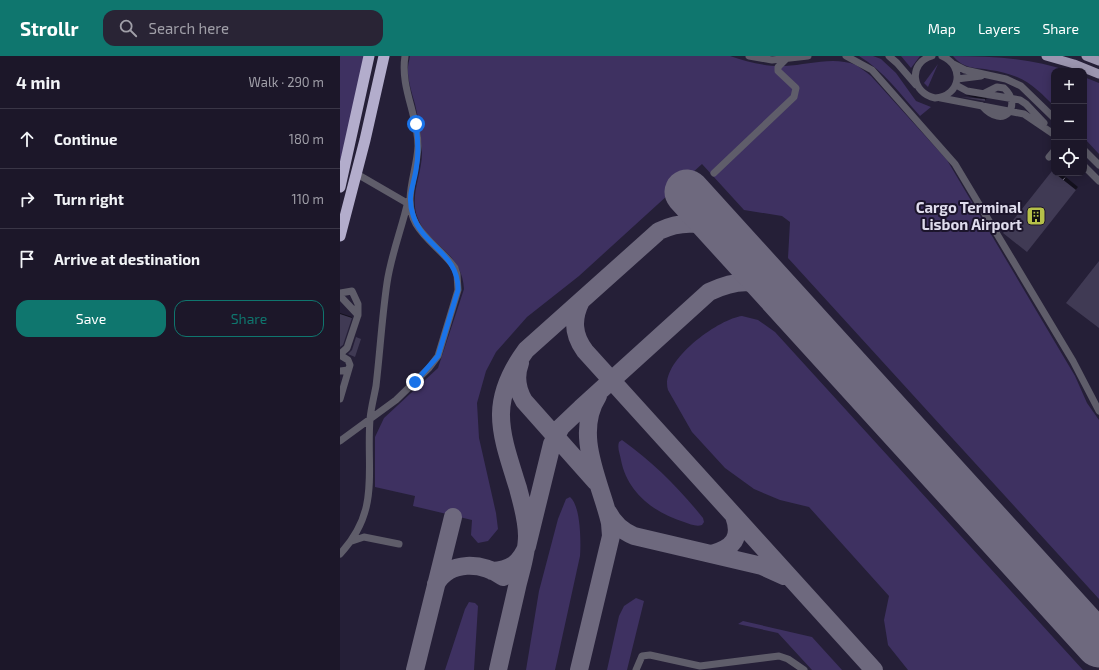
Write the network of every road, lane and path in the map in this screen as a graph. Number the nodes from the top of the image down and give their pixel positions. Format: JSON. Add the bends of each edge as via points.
{"nodes":[{"id":1,"x":370,"y":56,"type":"edge"},
{"id":2,"x":384,"y":56,"type":"edge"},
{"id":3,"x":405,"y":56,"type":"edge"},
{"id":4,"x":749,"y":56,"type":"edge"},
{"id":5,"x":808,"y":56,"type":"edge"},
{"id":6,"x":846,"y":56,"type":"edge"},
{"id":7,"x":889,"y":56,"type":"edge"},
{"id":8,"x":932,"y":56,"type":"edge"},
{"id":9,"x":942,"y":56,"type":"edge"},
{"id":10,"x":1046,"y":56,"type":"edge"},
{"id":11,"x":1086,"y":56,"type":"edge"},
{"id":12,"x":762,"y":59,"type":"junction"},
{"id":13,"x":786,"y":59,"type":"junction"},
{"id":14,"x":1099,"y":61,"type":"edge"},
{"id":15,"x":953,"y":63,"type":"junction"},
{"id":16,"x":778,"y":71,"type":"junction"},
{"id":17,"x":1099,"y":74,"type":"edge"},
{"id":18,"x":985,"y":76,"type":"junction"},
{"id":19,"x":957,"y":82,"type":"junction"},
{"id":20,"x":918,"y":88,"type":"junction"},
{"id":21,"x":940,"y":98,"type":"junction"},
{"id":22,"x":1012,"y":98,"type":"junction"},
{"id":23,"x":1010,"y":110,"type":"junction"},
{"id":24,"x":1051,"y":115,"type":"edge"},
{"id":25,"x":1051,"y":132,"type":"edge"},
{"id":26,"x":1051,"y":133,"type":"edge"},
{"id":27,"x":1087,"y":153,"type":"edge"},
{"id":28,"x":1051,"y":155,"type":"edge"},
{"id":29,"x":1049,"y":157,"type":"dead end"},
{"id":30,"x":1099,"y":165,"type":"edge"},
{"id":31,"x":1087,"y":169,"type":"edge"},
{"id":32,"x":714,"y":173,"type":"dead end"},
{"id":33,"x":357,"y":174,"type":"junction"},
{"id":34,"x":1066,"y":176,"type":"edge"},
{"id":35,"x":1063,"y":180,"type":"dead end"},
{"id":36,"x":1099,"y":181,"type":"edge"},
{"id":37,"x":340,"y":187,"type":"edge"},
{"id":38,"x":409,"y":195,"type":"junction"},
{"id":39,"x":407,"y":203,"type":"junction"},
{"id":40,"x":340,"y":236,"type":"edge"},
{"id":41,"x":340,"y":293,"type":"edge"},
{"id":42,"x":340,"y":296,"type":"edge"},
{"id":43,"x":358,"y":315,"type":"junction"},
{"id":44,"x":340,"y":354,"type":"edge"},
{"id":45,"x":348,"y":370,"type":"junction"},
{"id":46,"x":340,"y":371,"type":"edge"},
{"id":47,"x":340,"y":399,"type":"edge"},
{"id":48,"x":1099,"y":411,"type":"edge"},
{"id":49,"x":370,"y":420,"type":"junction"},
{"id":50,"x":340,"y":441,"type":"edge"},
{"id":51,"x":352,"y":542,"type":"junction"},
{"id":52,"x":399,"y":544,"type":"dead end"},
{"id":53,"x":340,"y":554,"type":"edge"},
{"id":54,"x":636,"y":670,"type":"edge"},
{"id":55,"x":804,"y":670,"type":"edge"}],
"edges":[{"from":1,"to":37,"type":"highway"},
{"from":2,"to":33,"type":"highway"},
{"from":3,"to":38,"type":"street","via":[[405,90],[418,135],[416,169]]},
{"from":4,"to":12,"type":"street"},
{"from":5,"to":13,"type":"street"},
{"from":6,"to":48,"type":"street","via":[[872,70],[955,164]]},
{"from":7,"to":20,"type":"street"},
{"from":8,"to":20,"type":"street","via":[[917,67],[915,82]]},
{"from":9,"to":15,"type":"street"},
{"from":10,"to":17,"type":"main road"},
{"from":11,"to":14,"type":"main road"},
{"from":12,"to":13,"type":"street"},
{"from":12,"to":16,"type":"street"},
{"from":13,"to":16,"type":"street","via":[[778,67]]},
{"from":15,"to":18,"type":"street"},
{"from":15,"to":19,"type":"street","via":[[957,70]]},
{"from":16,"to":32,"type":"street","via":[[796,88],[794,97]]},
{"from":18,"to":19,"type":"street"},
{"from":18,"to":24,"type":"street","via":[[1006,79],[1022,86]]},
{"from":19,"to":21,"type":"street","via":[[950,93]]},
{"from":19,"to":22,"type":"street","via":[[967,91],[984,93],[997,87],[1004,88]]},
{"from":20,"to":21,"type":"street","via":[[926,95]]},
{"from":21,"to":23,"type":"street"},
{"from":22,"to":23,"type":"street"},
{"from":22,"to":25,"type":"street","via":[[1026,104]]},
{"from":23,"to":26,"type":"street","via":[[1024,114]]},
{"from":27,"to":30,"type":"street"},
{"from":28,"to":29,"type":"street"},
{"from":31,"to":36,"type":"street"},
{"from":33,"to":39,"type":"street"},
{"from":33,"to":40,"type":"highway"},
{"from":34,"to":35,"type":"path"},
{"from":38,"to":39,"type":"street"},
{"from":38,"to":49,"type":"street","via":[[416,225],[455,268],[458,274],[458,290],[435,361],[396,400]]},
{"from":39,"to":49,"type":"street","via":[[388,274],[376,388]]},
{"from":41,"to":43,"type":"street","via":[[352,291],[358,304]]},
{"from":42,"to":43,"type":"street"},
{"from":43,"to":44,"type":"street","via":[[347,348]]},
{"from":44,"to":45,"type":"street","via":[[348,360]]},
{"from":45,"to":46,"type":"street"},
{"from":45,"to":47,"type":"street"},
{"from":49,"to":50,"type":"street"},
{"from":49,"to":51,"type":"street","via":[[370,477],[366,505],[362,523]]},
{"from":51,"to":52,"type":"street","via":[[364,537]]},
{"from":51,"to":53,"type":"street"},
{"from":54,"to":55,"type":"street","via":[[642,656],[650,655],[700,666],[779,656],[801,666]]}]}
